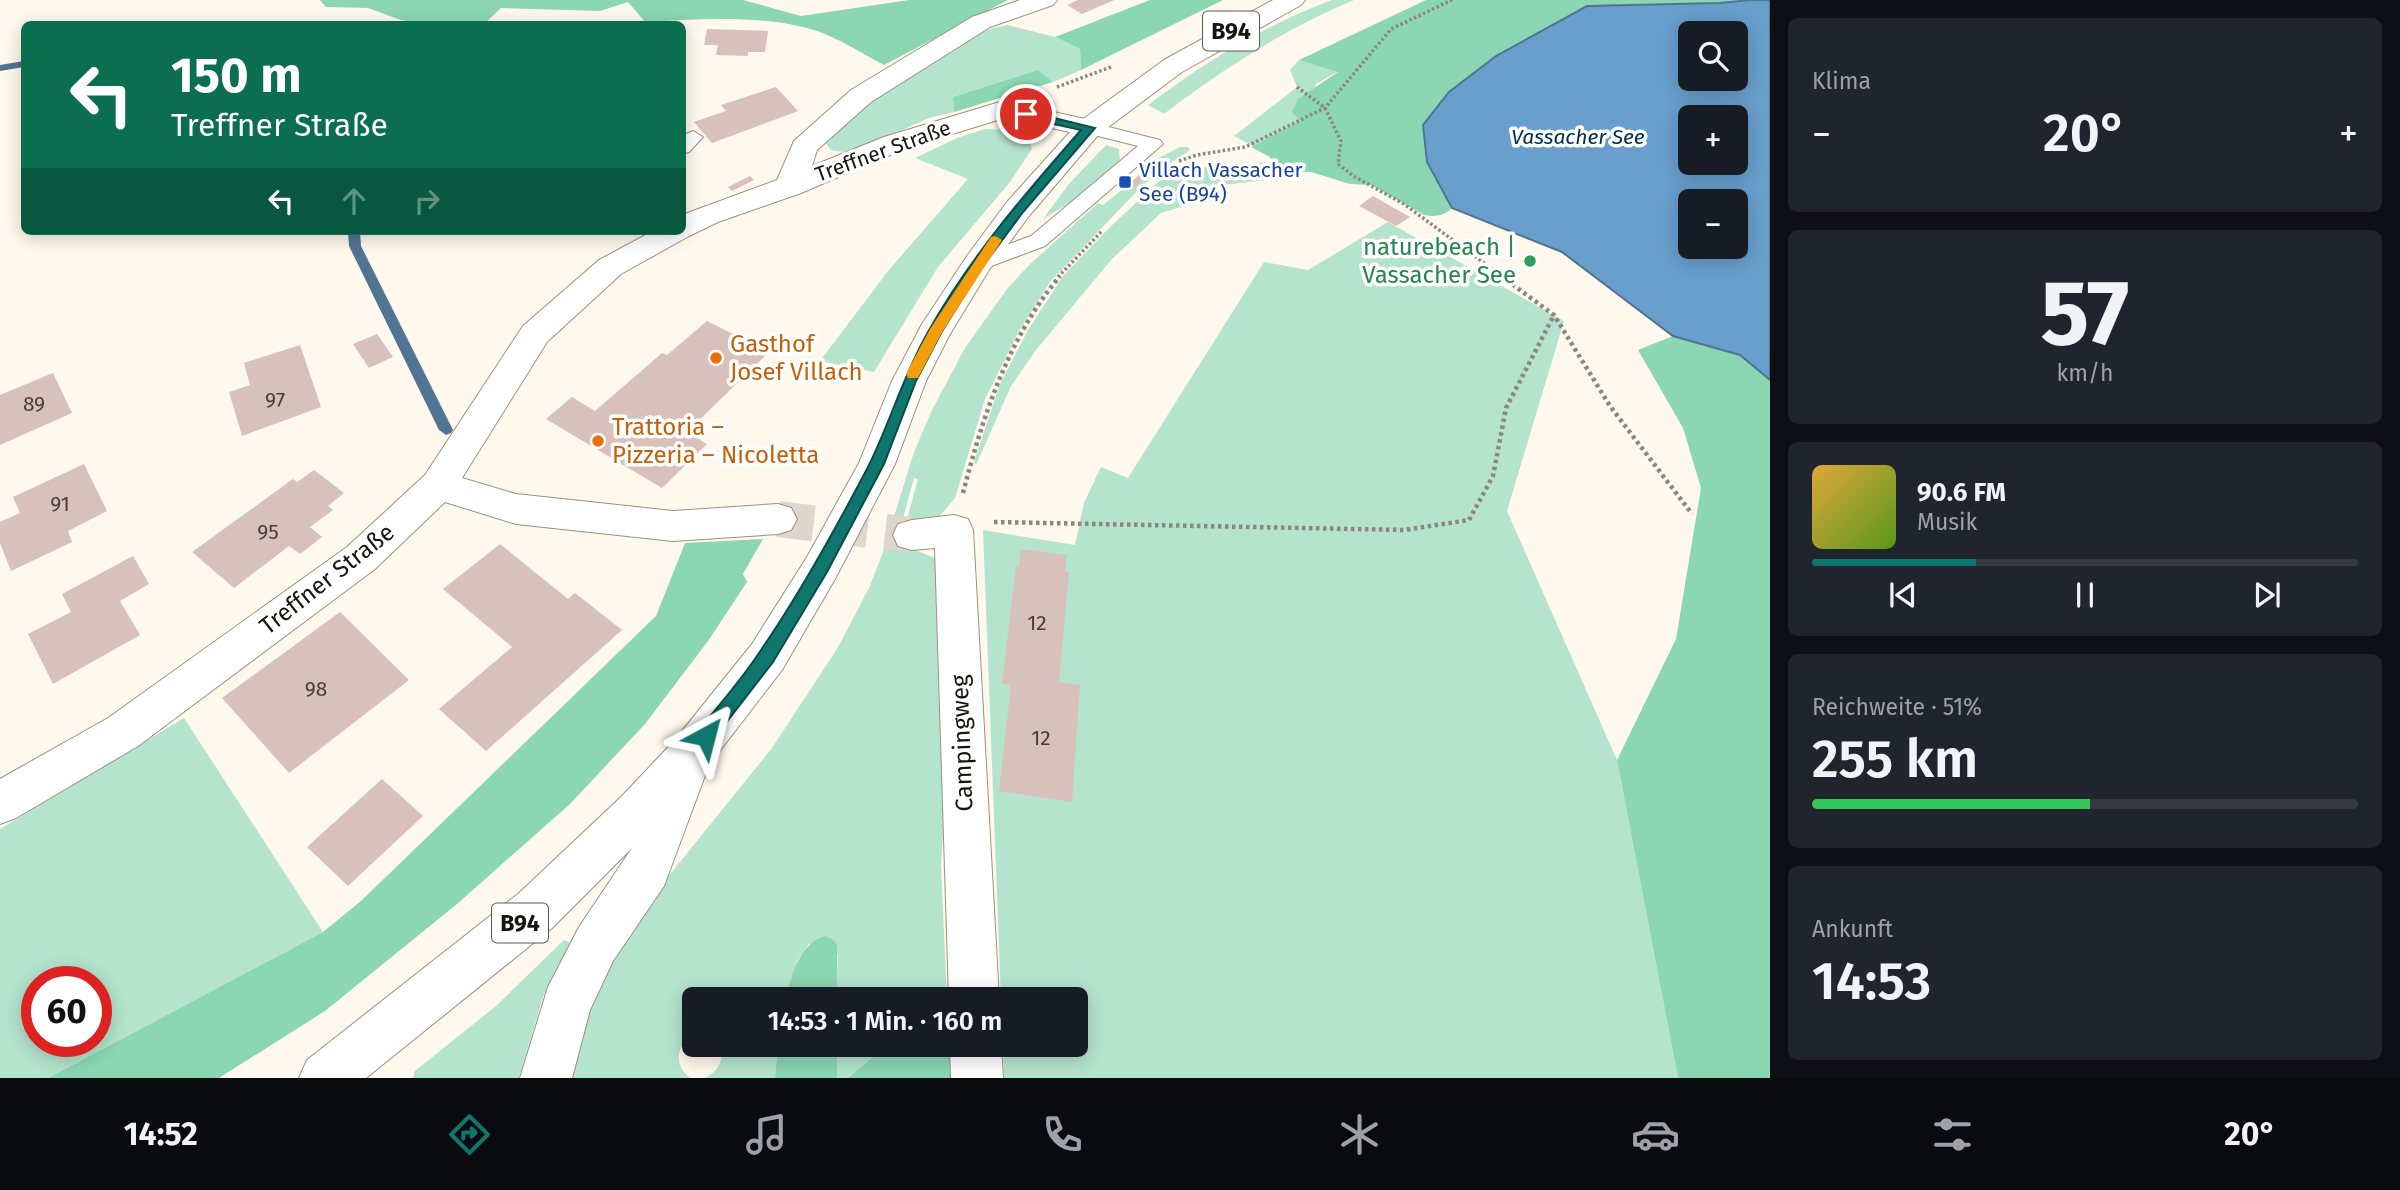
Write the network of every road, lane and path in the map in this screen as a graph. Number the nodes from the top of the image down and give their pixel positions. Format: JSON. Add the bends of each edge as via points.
{"nodes":[{"id":1,"x":1044,"y":0,"type":"edge"},
{"id":2,"x":1292,"y":0,"type":"edge"},
{"id":3,"x":1452,"y":0,"type":"edge"},
{"id":4,"x":1297,"y":87,"type":"dead end"},
{"id":5,"x":1325,"y":108,"type":"junction"},
{"id":6,"x":1089,"y":128,"type":"junction"},
{"id":7,"x":1176,"y":162,"type":"dead end"},
{"id":8,"x":790,"y":186,"type":"junction"},
{"id":9,"x":686,"y":225,"type":"edge"},
{"id":10,"x":1108,"y":225,"type":"dead end"},
{"id":11,"x":666,"y":235,"type":"edge"},
{"id":12,"x":978,"y":263,"type":"junction"},
{"id":13,"x":1554,"y":315,"type":"junction"},
{"id":14,"x":438,"y":485,"type":"junction"},
{"id":15,"x":1692,"y":514,"type":"dead end"},
{"id":16,"x":778,"y":519,"type":"tunnel mouth"},
{"id":17,"x":954,"y":530,"type":"junction"},
{"id":18,"x":912,"y":536,"type":"tunnel mouth"},
{"id":19,"x":690,"y":755,"type":"junction"},
{"id":20,"x":0,"y":803,"type":"edge"},
{"id":21,"x":973,"y":987,"type":"edge"},
{"id":22,"x":976,"y":1057,"type":"edge"},
{"id":23,"x":331,"y":1076,"type":"edge"},
{"id":24,"x":547,"y":1078,"type":"edge"},
{"id":25,"x":977,"y":1078,"type":"edge"}],
"edges":[{"from":1,"to":8,"type":"street","via":[[981,22],[861,96],[804,147]]},
{"from":2,"to":6,"type":"street","number":"B94","via":[[1173,66]]},
{"from":3,"to":5,"type":"path","via":[[1391,29]]},
{"from":4,"to":5,"type":"path"},
{"from":5,"to":7,"type":"path","via":[[1245,147]]},
{"from":5,"to":13,"type":"path","via":[[1341,141],[1338,164],[1404,204]]},
{"from":6,"to":8,"type":"street","name":"Treffner Straße","via":[[1003,109],[894,143]]},
{"from":6,"to":12,"type":"street","number":"B94"},
{"from":6,"to":12,"type":"lane","via":[[1153,144],[1038,241]]},
{"from":8,"to":9,"type":"street","name":"Treffner Straße"},
{"from":10,"to":17,"type":"path","via":[[1048,290],[990,397]]},
{"from":11,"to":14,"type":"street","name":"Treffner Straße","via":[[610,267],[535,334]]},
{"from":12,"to":19,"type":"street","number":"B94","via":[[934,332],[877,464],[821,568],[767,657]]},
{"from":13,"to":15,"type":"path","via":[[1609,406]]},
{"from":13,"to":17,"type":"path","via":[[1507,408],[1493,476],[1469,520],[1404,530],[1042,521],[981,523]]},
{"from":14,"to":16,"type":"street","via":[[516,509],[673,526]]},
{"from":14,"to":20,"type":"street","name":"Treffner Straße","via":[[361,558],[134,724]]},
{"from":17,"to":18,"type":"street"},
{"from":17,"to":21,"type":"street","name":"Campingweg"},
{"from":19,"to":23,"type":"street","number":"B94","via":[[536,911]]},
{"from":19,"to":24,"type":"street","number":"B94","via":[[647,870],[596,944],[566,1005]]},
{"from":22,"to":25,"type":"street"}]}
